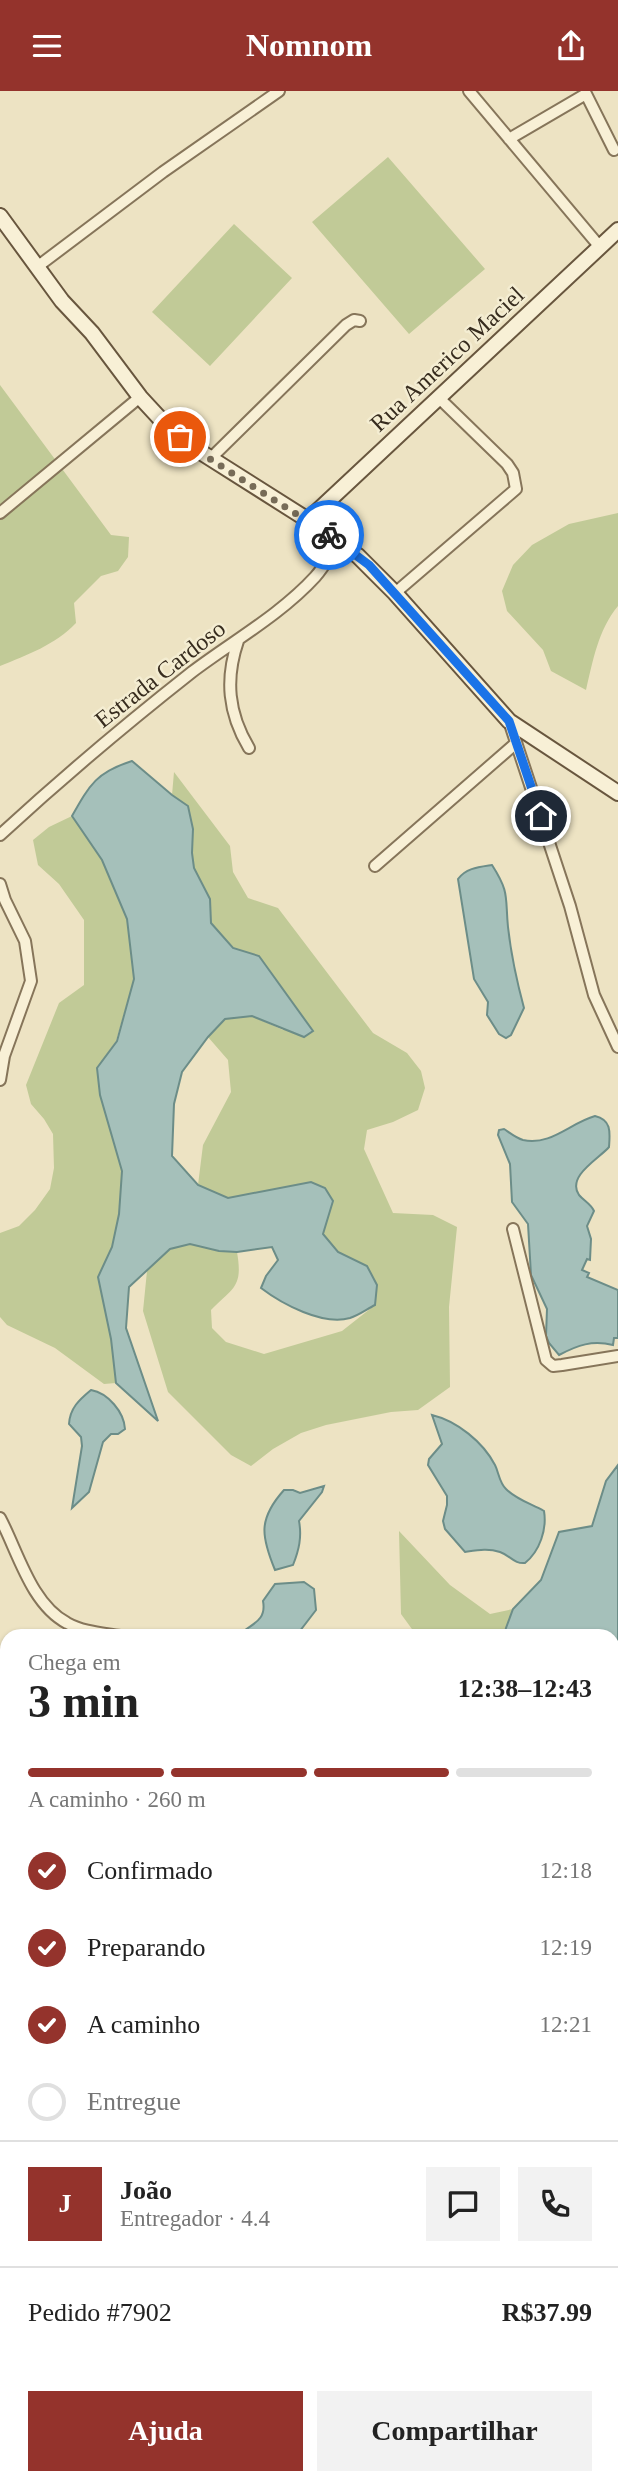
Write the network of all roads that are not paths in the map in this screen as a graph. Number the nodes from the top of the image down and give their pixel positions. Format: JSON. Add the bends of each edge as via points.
{"nodes":[{"id":1,"x":279,"y":91,"type":"edge"},
{"id":2,"x":469,"y":91,"type":"edge"},
{"id":3,"x":509,"y":139,"type":"junction"},
{"id":4,"x":614,"y":150,"type":"dead end"},
{"id":5,"x":0,"y":216,"type":"edge"},
{"id":6,"x":618,"y":230,"type":"edge"},
{"id":7,"x":600,"y":247,"type":"junction"},
{"id":8,"x":37,"y":267,"type":"junction"},
{"id":9,"x":360,"y":321,"type":"dead end"},
{"id":10,"x":140,"y":397,"type":"junction"},
{"id":11,"x":439,"y":398,"type":"junction"},
{"id":12,"x":210,"y":459,"type":"junction"},
{"id":13,"x":0,"y":513,"type":"edge"},
{"id":14,"x":308,"y":520,"type":"junction"},
{"id":15,"x":339,"y":542,"type":"junction"},
{"id":16,"x":395,"y":593,"type":"junction"},
{"id":17,"x":237,"y":641,"type":"junction"},
{"id":18,"x":509,"y":721,"type":"junction"},
{"id":19,"x":515,"y":744,"type":"junction"},
{"id":20,"x":249,"y":748,"type":"dead end"},
{"id":21,"x":618,"y":793,"type":"edge"},
{"id":22,"x":0,"y":835,"type":"edge"},
{"id":23,"x":376,"y":866,"type":"dead end"},
{"id":24,"x":0,"y":884,"type":"edge"},
{"id":25,"x":618,"y":1047,"type":"edge"},
{"id":26,"x":0,"y":1080,"type":"edge"},
{"id":27,"x":513,"y":1229,"type":"dead end"},
{"id":28,"x":618,"y":1356,"type":"edge"},
{"id":29,"x":0,"y":1518,"type":"edge"},
{"id":30,"x":80,"y":1629,"type":"edge"}],
"edges":[{"from":1,"to":8,"type":"street"},
{"from":2,"to":3,"type":"street"},
{"from":3,"to":4,"type":"street","via":[[586,94]]},
{"from":3,"to":7,"type":"street"},
{"from":5,"to":8,"type":"main road"},
{"from":6,"to":7,"type":"main road","name":"Rua Americo Maciel"},
{"from":7,"to":11,"type":"main road","name":"Rua Americo Maciel"},
{"from":8,"to":10,"type":"main road"},
{"from":9,"to":12,"type":"street","via":[[346,325]]},
{"from":10,"to":12,"type":"main road","via":[[164,423]]},
{"from":10,"to":13,"type":"street"},
{"from":11,"to":14,"type":"main road","name":"Rua Americo Maciel"},
{"from":11,"to":16,"type":"street","via":[[507,464],[516,489]]},
{"from":12,"to":14,"type":"main road"},
{"from":14,"to":15,"type":"main road"},
{"from":15,"to":16,"type":"main road"},
{"from":15,"to":17,"type":"street","name":"Estrada Cardoso","via":[[315,577]]},
{"from":16,"to":18,"type":"main road"},
{"from":17,"to":20,"type":"street","via":[[229,689],[232,713]]},
{"from":17,"to":22,"type":"street","name":"Estrada Cardoso","via":[[121,730]]},
{"from":18,"to":19,"type":"street"},
{"from":18,"to":21,"type":"main road"},
{"from":19,"to":23,"type":"street"},
{"from":19,"to":25,"type":"street","via":[[570,906],[594,995]]},
{"from":24,"to":26,"type":"street","via":[[25,941],[31,981]]},
{"from":27,"to":28,"type":"street","via":[[545,1360],[552,1366]]},
{"from":29,"to":30,"type":"street","via":[[42,1601]]}]}
